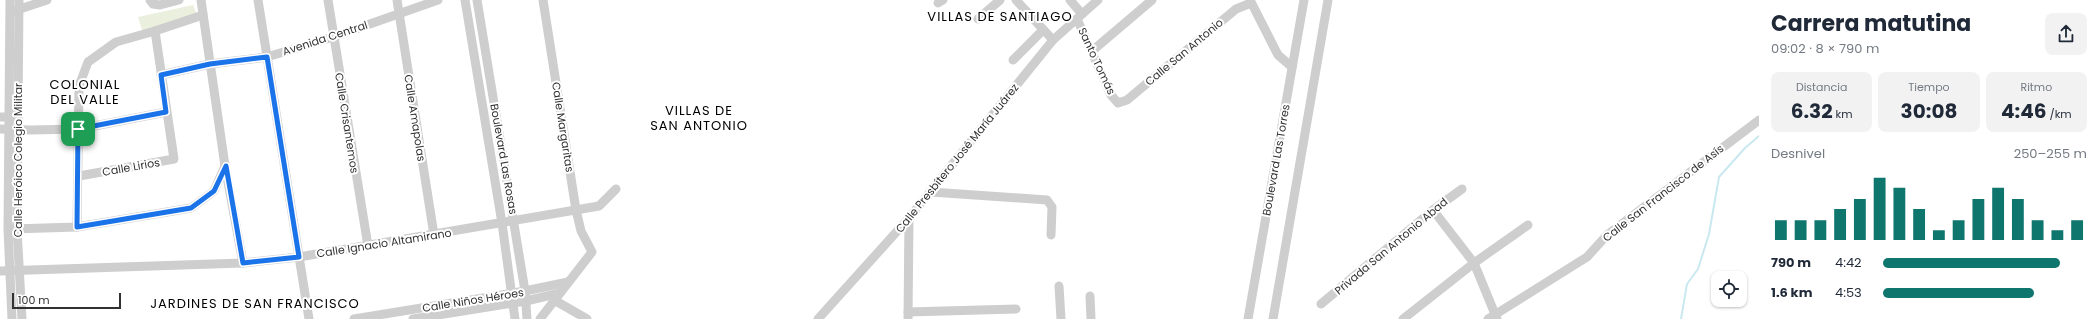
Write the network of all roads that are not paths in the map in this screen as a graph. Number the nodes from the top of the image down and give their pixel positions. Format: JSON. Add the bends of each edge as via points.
{"nodes":[{"id":1,"x":10,"y":0,"type":"edge"},
{"id":2,"x":47,"y":0,"type":"edge"},
{"id":3,"x":150,"y":0,"type":"edge"},
{"id":4,"x":180,"y":0,"type":"edge"},
{"id":5,"x":201,"y":0,"type":"edge"},
{"id":6,"x":258,"y":0,"type":"edge"},
{"id":7,"x":328,"y":0,"type":"edge"},
{"id":8,"x":397,"y":0,"type":"edge"},
{"id":9,"x":438,"y":0,"type":"edge"},
{"id":10,"x":465,"y":0,"type":"edge"},
{"id":11,"x":477,"y":0,"type":"edge"},
{"id":12,"x":543,"y":0,"type":"edge"},
{"id":13,"x":1000,"y":0,"type":"edge"},
{"id":14,"x":1016,"y":0,"type":"edge"},
{"id":15,"x":1070,"y":0,"type":"edge"},
{"id":16,"x":1098,"y":0,"type":"edge"},
{"id":17,"x":1152,"y":0,"type":"edge"},
{"id":18,"x":1304,"y":0,"type":"edge"},
{"id":19,"x":1328,"y":0,"type":"edge"},
{"id":20,"x":1251,"y":2,"type":"edge"},
{"id":21,"x":16,"y":7,"type":"edge"},
{"id":22,"x":398,"y":13,"type":"junction"},
{"id":23,"x":203,"y":15,"type":"junction"},
{"id":24,"x":1080,"y":16,"type":"junction"},
{"id":25,"x":978,"y":19,"type":"dead end"},
{"id":26,"x":1043,"y":30,"type":"junction"},
{"id":27,"x":155,"y":31,"type":"junction"},
{"id":28,"x":333,"y":37,"type":"junction"},
{"id":29,"x":1053,"y":40,"type":"junction"},
{"id":30,"x":1092,"y":51,"type":"junction"},
{"id":31,"x":267,"y":57,"type":"junction"},
{"id":32,"x":1013,"y":60,"type":"dead end"},
{"id":33,"x":210,"y":64,"type":"junction"},
{"id":34,"x":1292,"y":68,"type":"junction"},
{"id":35,"x":161,"y":75,"type":"junction"},
{"id":36,"x":1118,"y":104,"type":"joint"},
{"id":37,"x":166,"y":112,"type":"junction"},
{"id":38,"x":9,"y":117,"type":"edge"},
{"id":39,"x":1759,"y":120,"type":"edge"},
{"id":40,"x":9,"y":129,"type":"edge"},
{"id":41,"x":78,"y":129,"type":"junction"},
{"id":42,"x":226,"y":166,"type":"junction"},
{"id":43,"x":79,"y":176,"type":"junction"},
{"id":44,"x":616,"y":189,"type":"dead end"},
{"id":45,"x":1462,"y":189,"type":"dead end"},
{"id":46,"x":931,"y":192,"type":"junction"},
{"id":47,"x":4,"y":195,"type":"edge"},
{"id":48,"x":576,"y":210,"type":"junction"},
{"id":49,"x":1433,"y":210,"type":"junction"},
{"id":50,"x":909,"y":218,"type":"junction"},
{"id":51,"x":514,"y":221,"type":"junction"},
{"id":52,"x":502,"y":223,"type":"junction"},
{"id":53,"x":1528,"y":225,"type":"dead end"},
{"id":54,"x":77,"y":227,"type":"junction"},
{"id":55,"x":12,"y":229,"type":"junction"},
{"id":56,"x":434,"y":235,"type":"junction"},
{"id":57,"x":1050,"y":236,"type":"dead end"},
{"id":58,"x":368,"y":246,"type":"junction"},
{"id":59,"x":299,"y":257,"type":"junction"},
{"id":60,"x":243,"y":263,"type":"junction"},
{"id":61,"x":1474,"y":263,"type":"junction"},
{"id":62,"x":19,"y":270,"type":"junction"},
{"id":63,"x":4,"y":271,"type":"edge"},
{"id":64,"x":568,"y":282,"type":"junction"},
{"id":65,"x":1059,"y":286,"type":"dead end"},
{"id":66,"x":525,"y":291,"type":"junction"},
{"id":67,"x":1090,"y":296,"type":"dead end"},
{"id":68,"x":557,"y":297,"type":"junction"},
{"id":69,"x":513,"y":298,"type":"junction"},
{"id":70,"x":526,"y":301,"type":"junction"},
{"id":71,"x":1321,"y":304,"type":"dead end"},
{"id":72,"x":1016,"y":309,"type":"dead end"},
{"id":73,"x":908,"y":316,"type":"edge"},
{"id":74,"x":1494,"y":317,"type":"edge"},
{"id":75,"x":12,"y":319,"type":"edge"},
{"id":76,"x":22,"y":319,"type":"edge"},
{"id":77,"x":309,"y":319,"type":"edge"},
{"id":78,"x":354,"y":319,"type":"edge"},
{"id":79,"x":412,"y":319,"type":"edge"},
{"id":80,"x":515,"y":319,"type":"edge"},
{"id":81,"x":527,"y":319,"type":"edge"},
{"id":82,"x":540,"y":319,"type":"edge"},
{"id":83,"x":587,"y":319,"type":"edge"},
{"id":84,"x":818,"y":319,"type":"edge"},
{"id":85,"x":1061,"y":319,"type":"edge"},
{"id":86,"x":1090,"y":319,"type":"edge"},
{"id":87,"x":1248,"y":319,"type":"edge"},
{"id":88,"x":1273,"y":319,"type":"edge"},
{"id":89,"x":1403,"y":319,"type":"edge"}],
"edges":[{"from":1,"to":21,"type":"street","name":"Calle Heróico Colegio Militar"},
{"from":2,"to":21,"type":"street"},
{"from":3,"to":4,"type":"street","via":[[153,4],[160,5]]},
{"from":5,"to":23,"type":"street"},
{"from":6,"to":31,"type":"street"},
{"from":7,"to":28,"type":"street","name":"Calle Crisantemos"},
{"from":8,"to":22,"type":"street","name":"Calle Amapolas"},
{"from":9,"to":22,"type":"street","name":"Avenida Central"},
{"from":10,"to":52,"type":"street","name":"Boulevard Las Rosas"},
{"from":11,"to":51,"type":"street","name":"Boulevard Las Rosas"},
{"from":12,"to":48,"type":"street","name":"Calle Margaritas"},
{"from":13,"to":25,"type":"street"},
{"from":14,"to":26,"type":"street"},
{"from":15,"to":24,"type":"street","name":"Santo Tomás"},
{"from":16,"to":24,"type":"street","name":"Calle Presbítero José María Juárez"},
{"from":17,"to":30,"type":"street"},
{"from":18,"to":34,"type":"street","name":"Boulevard Las Torres"},
{"from":19,"to":88,"type":"street"},
{"from":20,"to":34,"type":"street","via":[[1278,55]]},
{"from":20,"to":36,"type":"street","name":"Calle San Antonio","via":[[1236,9],[1127,100]]},
{"from":21,"to":38,"type":"street","name":"Calle Heróico Colegio Militar"},
{"from":22,"to":28,"type":"street","name":"Avenida Central"},
{"from":22,"to":56,"type":"street","name":"Calle Amapolas"},
{"from":23,"to":27,"type":"street"},
{"from":23,"to":33,"type":"street"},
{"from":24,"to":29,"type":"street","name":"Calle Presbítero José María Juárez"},
{"from":24,"to":30,"type":"street","name":"Santo Tomás"},
{"from":26,"to":29,"type":"street"},
{"from":26,"to":32,"type":"street"},
{"from":27,"to":35,"type":"street","name":"Calle Lirios"},
{"from":27,"to":41,"type":"street","via":[[116,42],[88,62],[79,86]]},
{"from":28,"to":31,"type":"street","name":"Avenida Central"},
{"from":28,"to":58,"type":"street","name":"Calle Crisantemos"},
{"from":29,"to":46,"type":"street","name":"Calle Presbítero José María Juárez"},
{"from":30,"to":36,"type":"street","name":"Santo Tomás"},
{"from":31,"to":33,"type":"street","name":"Avenida Central"},
{"from":31,"to":59,"type":"street"},
{"from":33,"to":35,"type":"street","name":"Avenida Central"},
{"from":33,"to":42,"type":"street"},
{"from":34,"to":87,"type":"street","name":"Boulevard Las Torres"},
{"from":35,"to":37,"type":"street","name":"Calle Lirios"},
{"from":37,"to":41,"type":"street"},
{"from":37,"to":43,"type":"street","name":"Calle Lirios","via":[[174,159]]},
{"from":38,"to":40,"type":"street","name":"Calle Heróico Colegio Militar"},
{"from":39,"to":74,"type":"street","name":"Calle San Francisco de Asís","via":[[1607,235],[1587,257]]},
{"from":40,"to":41,"type":"street"},
{"from":40,"to":47,"type":"street","name":"Calle Heróico Colegio Militar"},
{"from":40,"to":55,"type":"street","name":"Calle Heróico Colegio Militar"},
{"from":41,"to":43,"type":"street"},
{"from":42,"to":54,"type":"street","via":[[214,191],[191,208]]},
{"from":42,"to":60,"type":"street"},
{"from":43,"to":54,"type":"street"},
{"from":44,"to":48,"type":"street","name":"Calle Ignacio Altamirano","via":[[599,206]]},
{"from":45,"to":49,"type":"street","name":"Privada San Antonio Abad"},
{"from":46,"to":50,"type":"street","name":"Calle Presbítero José María Juárez"},
{"from":46,"to":57,"type":"street","via":[[1046,200],[1052,207]]},
{"from":47,"to":55,"type":"street","name":"Calle Heróico Colegio Militar"},
{"from":48,"to":51,"type":"street","name":"Calle Ignacio Altamirano"},
{"from":48,"to":64,"type":"street","name":"Calle Margaritas","via":[[581,231],[592,252]]},
{"from":49,"to":61,"type":"street"},
{"from":49,"to":71,"type":"street","name":"Privada San Antonio Abad"},
{"from":50,"to":73,"type":"street"},
{"from":50,"to":84,"type":"street","name":"Calle Presbítero José María Juárez"},
{"from":51,"to":52,"type":"street","name":"Calle Ignacio Altamirano"},
{"from":51,"to":66,"type":"street","name":"Boulevard Las Rosas"},
{"from":52,"to":56,"type":"street","name":"Calle Ignacio Altamirano"},
{"from":52,"to":69,"type":"street","name":"Boulevard Las Rosas"},
{"from":53,"to":61,"type":"street"},
{"from":54,"to":55,"type":"street"},
{"from":55,"to":62,"type":"street","name":"Calle Heróico Colegio Militar"},
{"from":55,"to":63,"type":"street","name":"Calle Heróico Colegio Militar"},
{"from":56,"to":58,"type":"street","name":"Calle Ignacio Altamirano"},
{"from":58,"to":59,"type":"street","name":"Calle Ignacio Altamirano"},
{"from":59,"to":60,"type":"street","name":"Calle Ignacio Altamirano"},
{"from":59,"to":77,"type":"street"},
{"from":60,"to":62,"type":"street","name":"Calle Ignacio Altamirano"},
{"from":61,"to":74,"type":"street"},
{"from":61,"to":89,"type":"street"},
{"from":62,"to":63,"type":"street","name":"Calle Ignacio Altamirano"},
{"from":62,"to":76,"type":"street","name":"Calle Heróico Colegio Militar"},
{"from":63,"to":75,"type":"street","name":"Calle Heróico Colegio Militar"},
{"from":64,"to":66,"type":"street","name":"Calle Niños Héroes"},
{"from":64,"to":68,"type":"street"},
{"from":65,"to":85,"type":"street"},
{"from":66,"to":69,"type":"street","name":"Calle Niños Héroes"},
{"from":66,"to":70,"type":"street","name":"Boulevard Las Rosas"},
{"from":67,"to":86,"type":"street"},
{"from":68,"to":70,"type":"street","name":"Calle Niños Héroes"},
{"from":68,"to":82,"type":"street"},
{"from":68,"to":83,"type":"street"},
{"from":69,"to":70,"type":"street","name":"Calle Niños Héroes"},
{"from":69,"to":78,"type":"street","name":"Calle Niños Héroes"},
{"from":69,"to":79,"type":"street","name":"Calle Niños Héroes"},
{"from":69,"to":80,"type":"street","name":"Boulevard Las Rosas"},
{"from":70,"to":81,"type":"street","name":"Boulevard Las Rosas"},
{"from":72,"to":73,"type":"street"}]}
